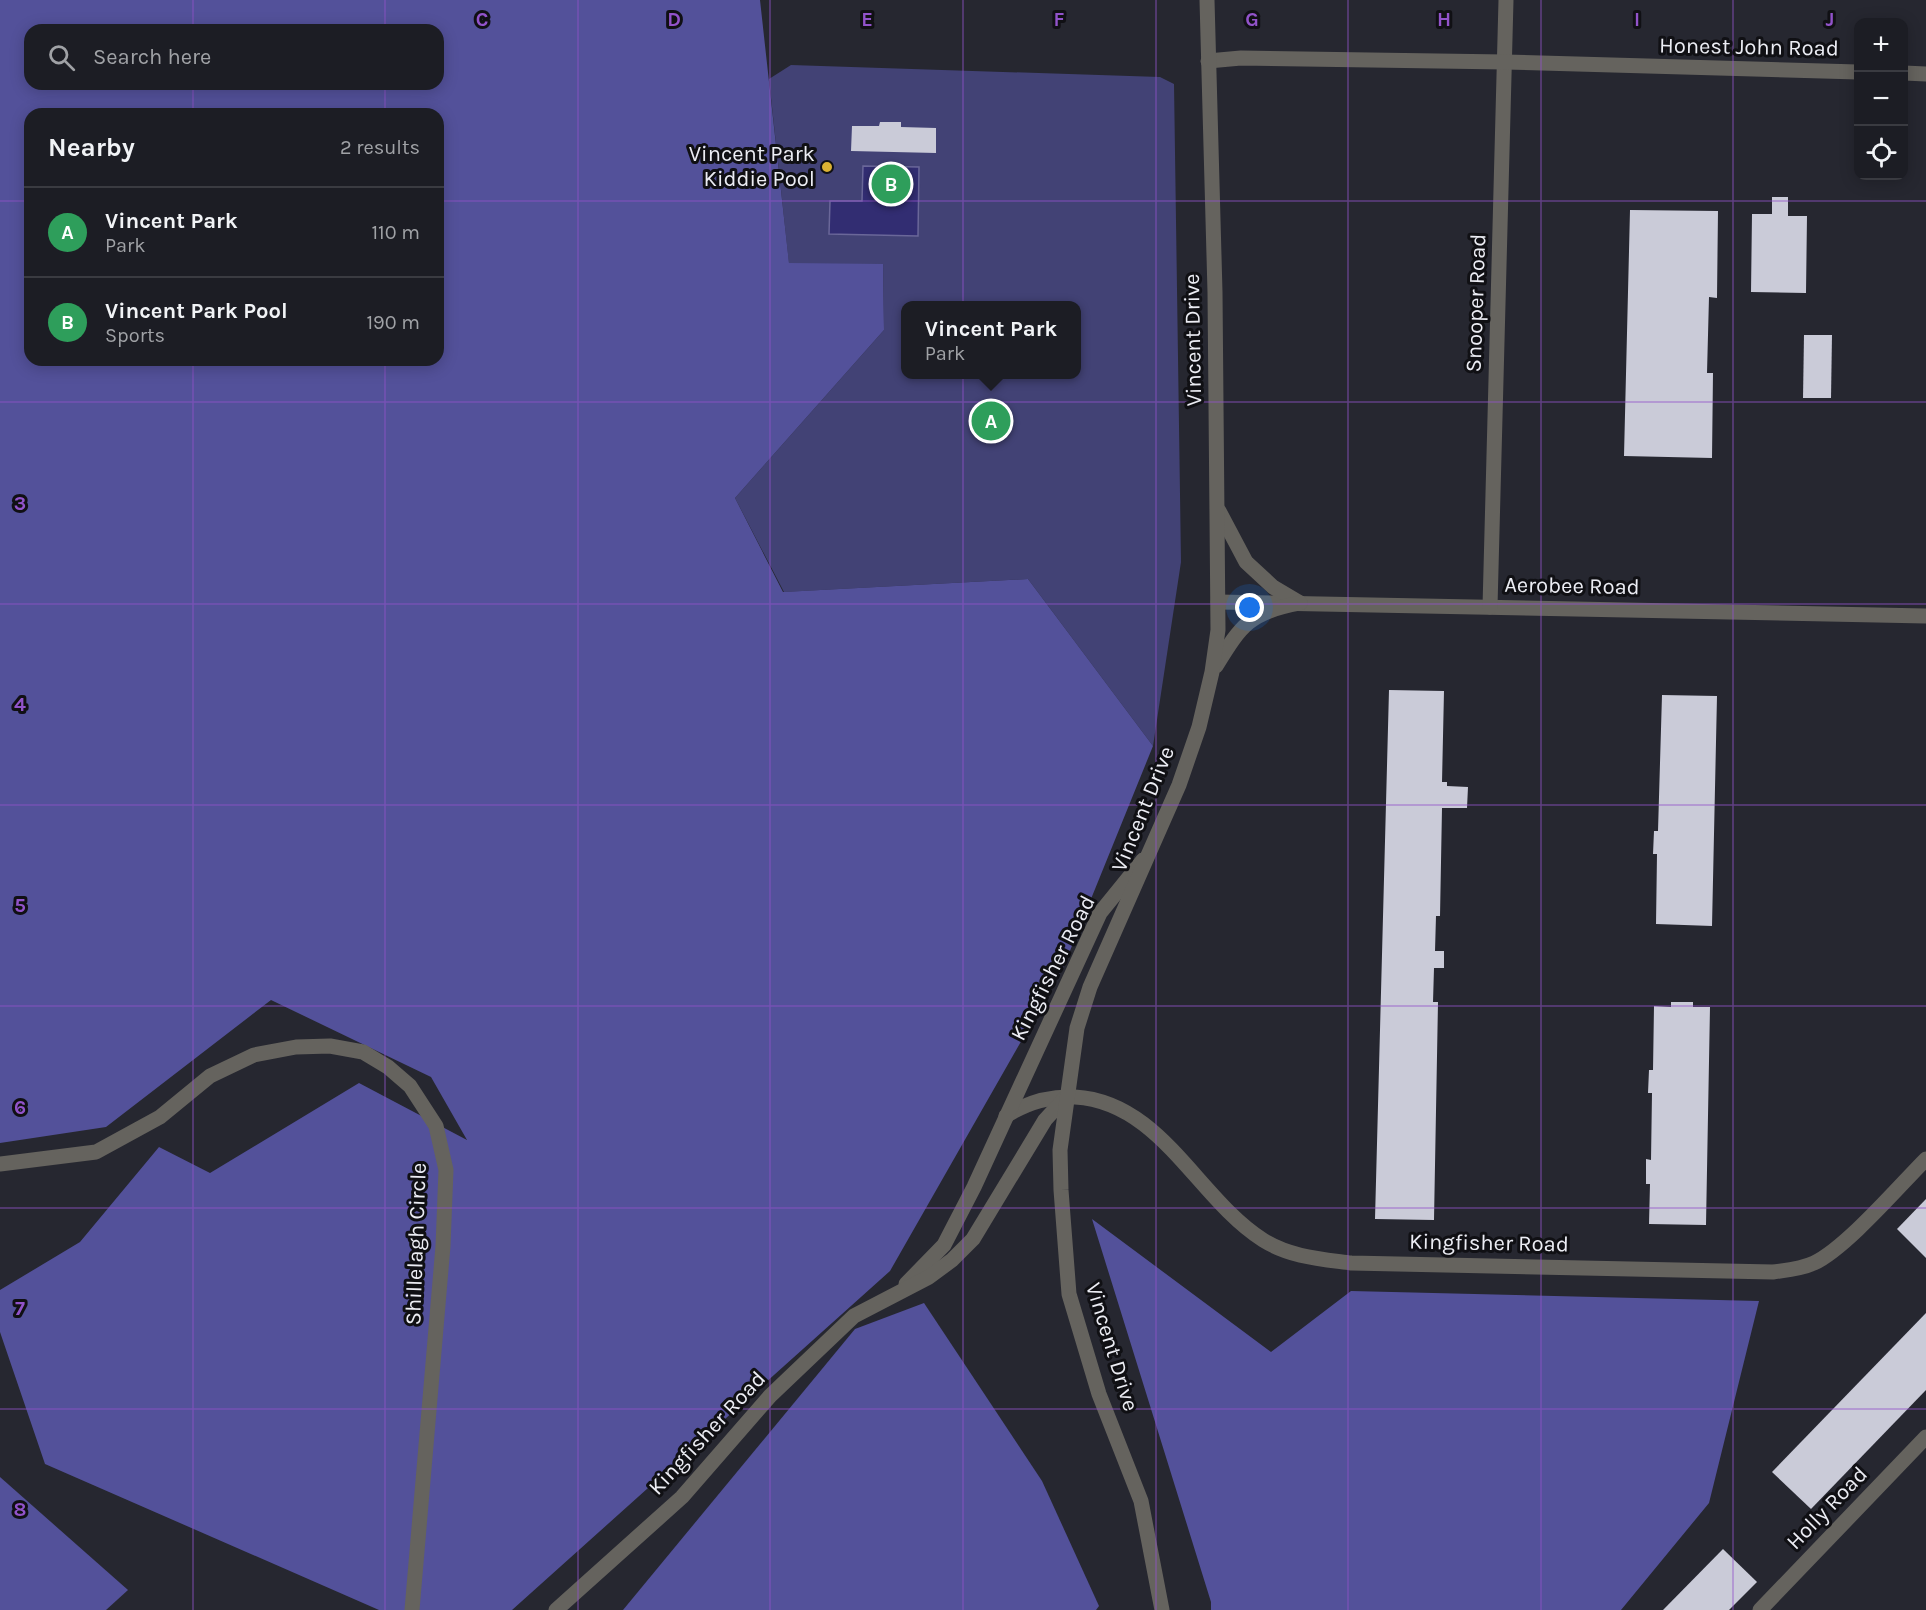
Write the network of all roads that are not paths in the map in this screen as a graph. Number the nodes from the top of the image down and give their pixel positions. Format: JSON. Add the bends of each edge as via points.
{"nodes":[{"id":1,"x":1207,"y":0,"type":"edge"},
{"id":2,"x":1506,"y":0,"type":"edge"},
{"id":3,"x":1208,"y":61,"type":"junction"},
{"id":4,"x":1505,"y":62,"type":"junction"},
{"id":5,"x":1854,"y":72,"type":"edge"},
{"id":6,"x":1908,"y":73,"type":"edge"},
{"id":7,"x":1926,"y":74,"type":"edge"},
{"id":8,"x":1218,"y":508,"type":"junction"},
{"id":9,"x":1218,"y":602,"type":"junction"},
{"id":10,"x":1300,"y":603,"type":"junction"},
{"id":11,"x":1490,"y":607,"type":"junction"},
{"id":12,"x":1926,"y":616,"type":"edge"},
{"id":13,"x":1212,"y":672,"type":"junction"},
{"id":14,"x":1153,"y":848,"type":"junction"},
{"id":15,"x":1066,"y":1097,"type":"junction"},
{"id":16,"x":1006,"y":1116,"type":"junction"},
{"id":17,"x":1926,"y":1159,"type":"edge"},
{"id":18,"x":0,"y":1164,"type":"edge"},
{"id":19,"x":896,"y":1294,"type":"junction"},
{"id":20,"x":1926,"y":1437,"type":"edge"},
{"id":21,"x":412,"y":1610,"type":"edge"},
{"id":22,"x":556,"y":1610,"type":"edge"},
{"id":23,"x":1162,"y":1610,"type":"edge"},
{"id":24,"x":1760,"y":1610,"type":"edge"}],
"edges":[{"from":1,"to":3,"type":"street","name":"Vincent Drive"},
{"from":2,"to":4,"type":"street","name":"Snooper Road"},
{"from":3,"to":4,"type":"street","name":"Honest John Road","via":[[1241,58]]},
{"from":3,"to":8,"type":"street","name":"Vincent Drive"},
{"from":4,"to":5,"type":"street","name":"Honest John Road"},
{"from":4,"to":11,"type":"street","name":"Snooper Road"},
{"from":6,"to":7,"type":"street"},
{"from":8,"to":9,"type":"street","name":"Vincent Drive"},
{"from":8,"to":10,"type":"street","via":[[1246,562],[1273,587]]},
{"from":9,"to":10,"type":"street","name":"Aerobee Road"},
{"from":9,"to":13,"type":"street","name":"Vincent Drive"},
{"from":10,"to":11,"type":"street","name":"Aerobee Road"},
{"from":10,"to":13,"type":"street","via":[[1273,609],[1240,627]]},
{"from":11,"to":12,"type":"street","name":"Aerobee Road"},
{"from":13,"to":14,"type":"street","name":"Vincent Drive","via":[[1199,727]]},
{"from":14,"to":15,"type":"street","name":"Vincent Drive","via":[[1090,987],[1077,1028]]},
{"from":14,"to":16,"type":"street","name":"Kingfisher Road","via":[[1101,913]]},
{"from":15,"to":16,"type":"street","name":"Kingfisher Road","via":[[1040,1100]]},
{"from":15,"to":17,"type":"street","name":"Kingfisher Road","via":[[1095,1098],[1143,1122],[1237,1219],[1264,1240],[1301,1257],[1351,1263],[1794,1270],[1815,1263],[1839,1246]]},
{"from":15,"to":19,"type":"street","name":"Kingfisher Road","via":[[1045,1120],[973,1239],[929,1277]]},
{"from":15,"to":23,"type":"street","name":"Vincent Drive","via":[[1061,1190],[1069,1294],[1099,1394],[1141,1501]]},
{"from":16,"to":19,"type":"street","name":"Kingfisher Road","via":[[944,1245]]},
{"from":18,"to":21,"type":"street","name":"Shillelagh Circle","via":[[96,1152],[160,1117],[210,1076],[254,1055],[285,1049],[330,1046],[363,1052],[410,1086],[436,1126],[446,1170]]},
{"from":19,"to":22,"type":"street","name":"Kingfisher Road","via":[[854,1316],[770,1396],[682,1497]]},
{"from":20,"to":24,"type":"street","name":"Holly Road"}]}
